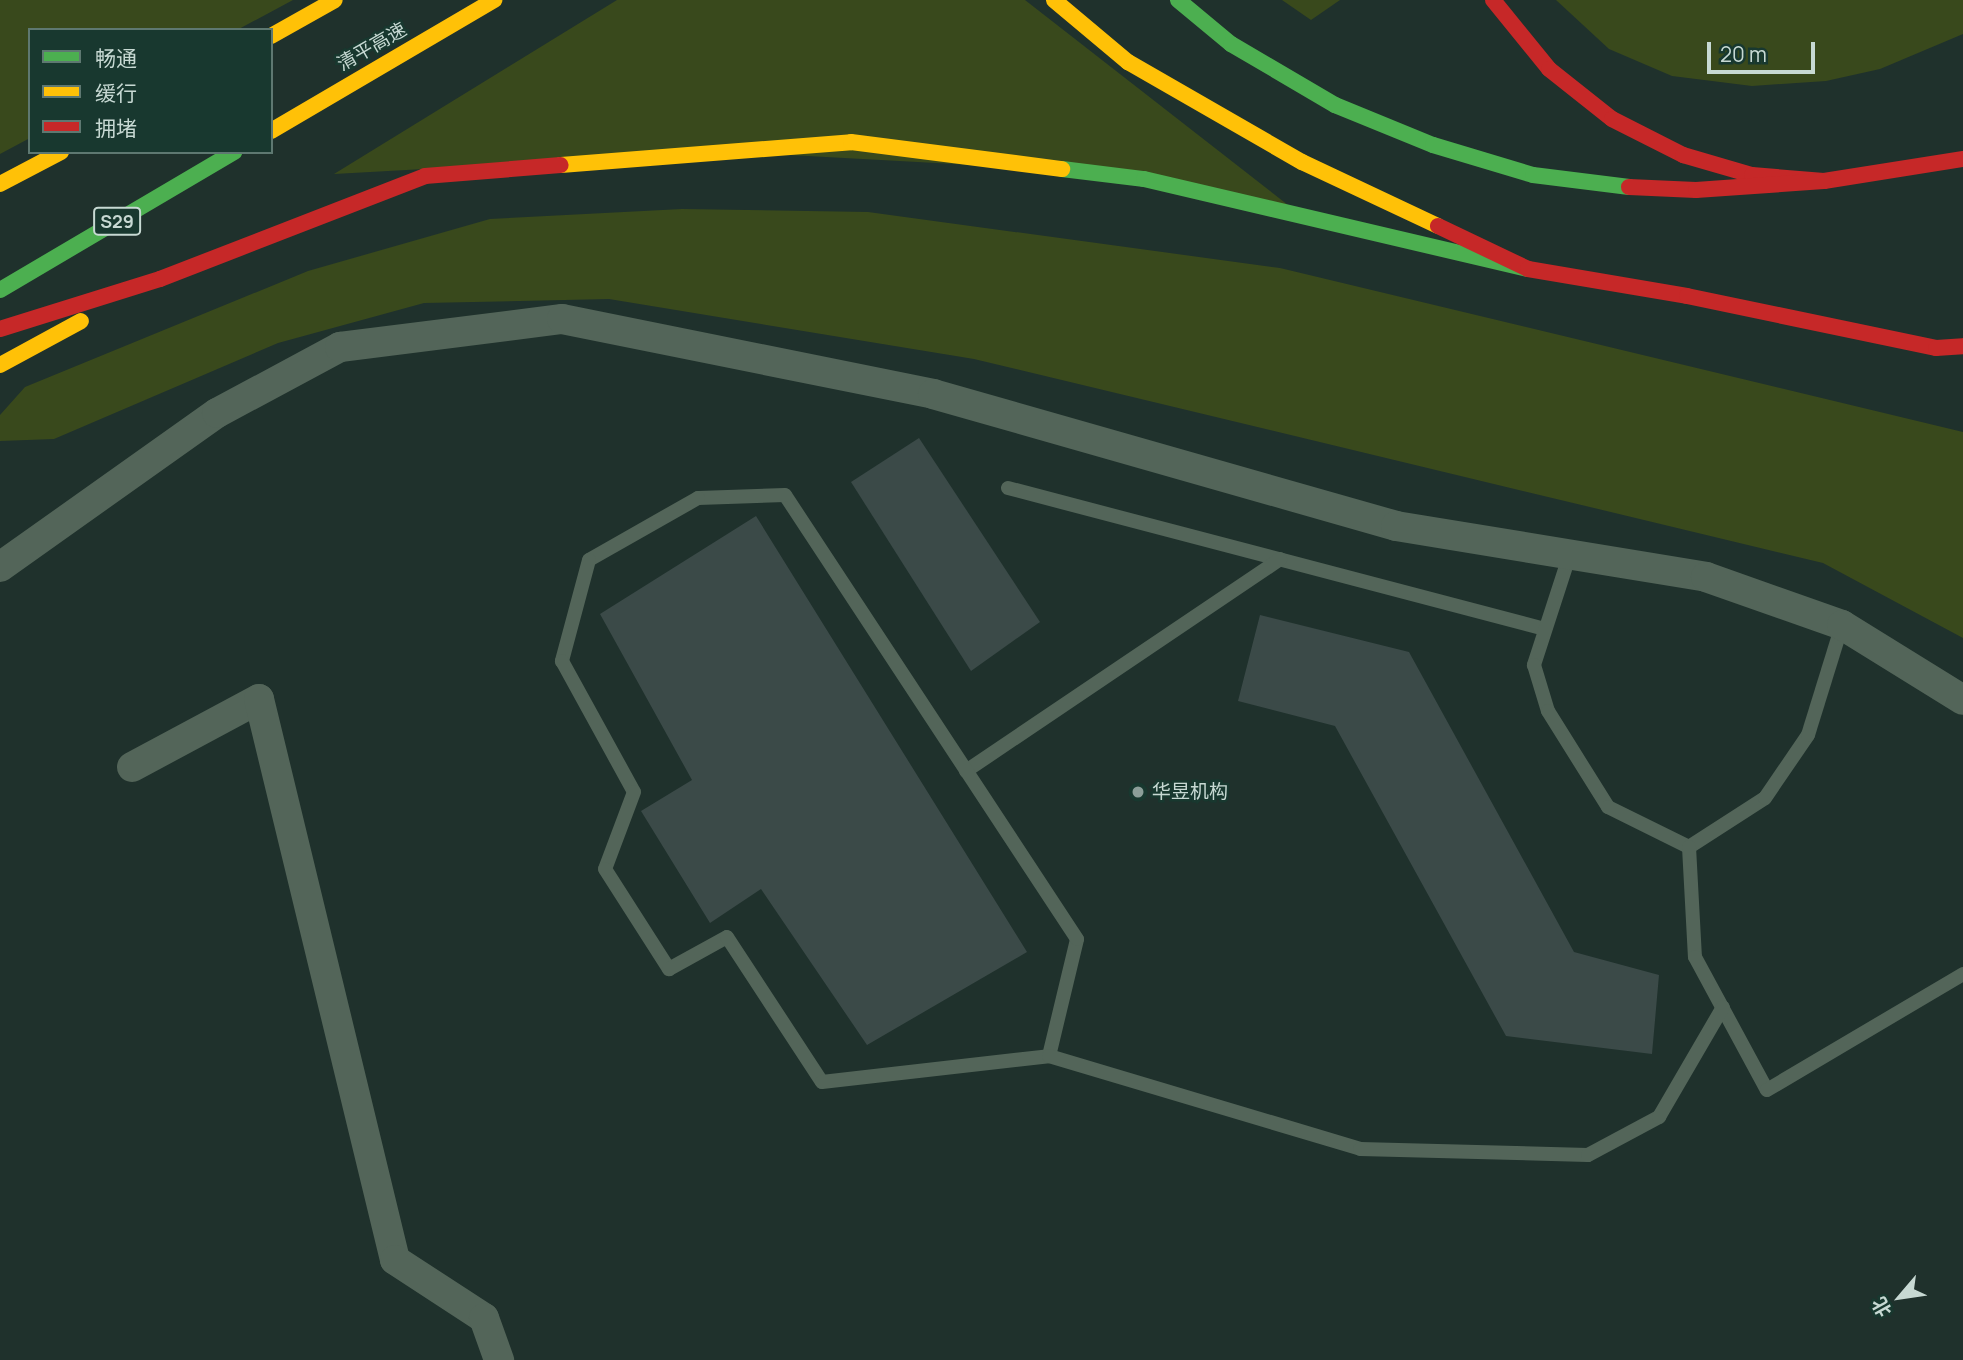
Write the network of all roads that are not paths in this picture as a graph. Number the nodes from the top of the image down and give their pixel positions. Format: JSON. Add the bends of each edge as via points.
{"nodes":[{"id":1,"x":326,"y":0,"type":"edge"},
{"id":2,"x":335,"y":0,"type":"edge"},
{"id":3,"x":494,"y":0,"type":"edge"},
{"id":4,"x":1054,"y":0,"type":"edge"},
{"id":5,"x":1178,"y":0,"type":"edge"},
{"id":6,"x":1493,"y":0,"type":"edge"},
{"id":7,"x":290,"y":25,"type":"junction"},
{"id":8,"x":273,"y":35,"type":"edge"},
{"id":9,"x":273,"y":130,"type":"edge"},
{"id":10,"x":231,"y":154,"type":"edge"},
{"id":11,"x":56,"y":155,"type":"edge"},
{"id":12,"x":1963,"y":159,"type":"edge"},
{"id":13,"x":0,"y":174,"type":"edge"},
{"id":14,"x":1824,"y":181,"type":"junction"},
{"id":15,"x":0,"y":184,"type":"edge"},
{"id":16,"x":1528,"y":270,"type":"junction"},
{"id":17,"x":160,"y":279,"type":"junction"},
{"id":18,"x":0,"y":290,"type":"edge"},
{"id":19,"x":0,"y":329,"type":"edge"},
{"id":20,"x":1963,"y":346,"type":"edge"},
{"id":21,"x":0,"y":365,"type":"edge"},
{"id":22,"x":1008,"y":488,"type":"dead end"},
{"id":23,"x":1570,"y":554,"type":"junction"},
{"id":24,"x":1280,"y":559,"type":"junction"},
{"id":25,"x":0,"y":567,"type":"edge"},
{"id":26,"x":1842,"y":625,"type":"junction"},
{"id":27,"x":1545,"y":629,"type":"junction"},
{"id":28,"x":1963,"y":700,"type":"edge"},
{"id":29,"x":132,"y":767,"type":"dead end"},
{"id":30,"x":966,"y":771,"type":"junction"},
{"id":31,"x":1689,"y":847,"type":"junction"},
{"id":32,"x":1963,"y":974,"type":"edge"},
{"id":33,"x":1723,"y":1007,"type":"junction"},
{"id":34,"x":1049,"y":1056,"type":"junction"},
{"id":35,"x":499,"y":1360,"type":"edge"}],
"edges":[{"from":1,"to":7,"type":"highway"},
{"from":2,"to":7,"type":"highway"},
{"from":3,"to":9,"type":"highway","name":"清平高速"},
{"from":4,"to":16,"type":"highway","via":[[1128,62],[1291,155]]},
{"from":5,"to":14,"type":"highway","via":[[1231,44],[1335,105],[1433,145],[1533,175],[1622,187],[1696,190]]},
{"from":6,"to":14,"type":"highway","via":[[1549,69],[1612,119],[1683,155],[1728,169]]},
{"from":7,"to":8,"type":"highway"},
{"from":10,"to":18,"type":"highway","number":"S29"},
{"from":11,"to":13,"type":"highway"},
{"from":11,"to":15,"type":"highway"},
{"from":12,"to":14,"type":"highway"},
{"from":16,"to":17,"type":"highway","via":[[1144,179],[851,142],[425,176]]},
{"from":16,"to":20,"type":"highway","via":[[1687,296],[1936,348]]},
{"from":17,"to":19,"type":"highway"},
{"from":17,"to":21,"type":"highway"},
{"from":22,"to":24,"type":"lane"},
{"from":23,"to":25,"type":"street","via":[[1396,526],[933,394],[562,320],[340,347],[217,413]]},
{"from":23,"to":26,"type":"street","via":[[1706,577]]},
{"from":23,"to":27,"type":"lane"},
{"from":24,"to":27,"type":"lane"},
{"from":24,"to":30,"type":"lane"},
{"from":26,"to":28,"type":"street"},
{"from":26,"to":31,"type":"lane","via":[[1808,735],[1765,798]]},
{"from":27,"to":31,"type":"lane","via":[[1534,665],[1548,711],[1608,807]]},
{"from":29,"to":35,"type":"street","via":[[259,699],[395,1260],[484,1318]]},
{"from":30,"to":34,"type":"lane","via":[[1077,939]]},
{"from":30,"to":34,"type":"lane","via":[[785,495],[698,498],[589,560],[562,661],[634,792],[605,869],[669,969],[727,937],[822,1082]]},
{"from":31,"to":33,"type":"lane","via":[[1695,957]]},
{"from":32,"to":33,"type":"lane","via":[[1767,1090]]},
{"from":33,"to":34,"type":"lane","via":[[1658,1116],[1588,1156],[1360,1149]]}]}
